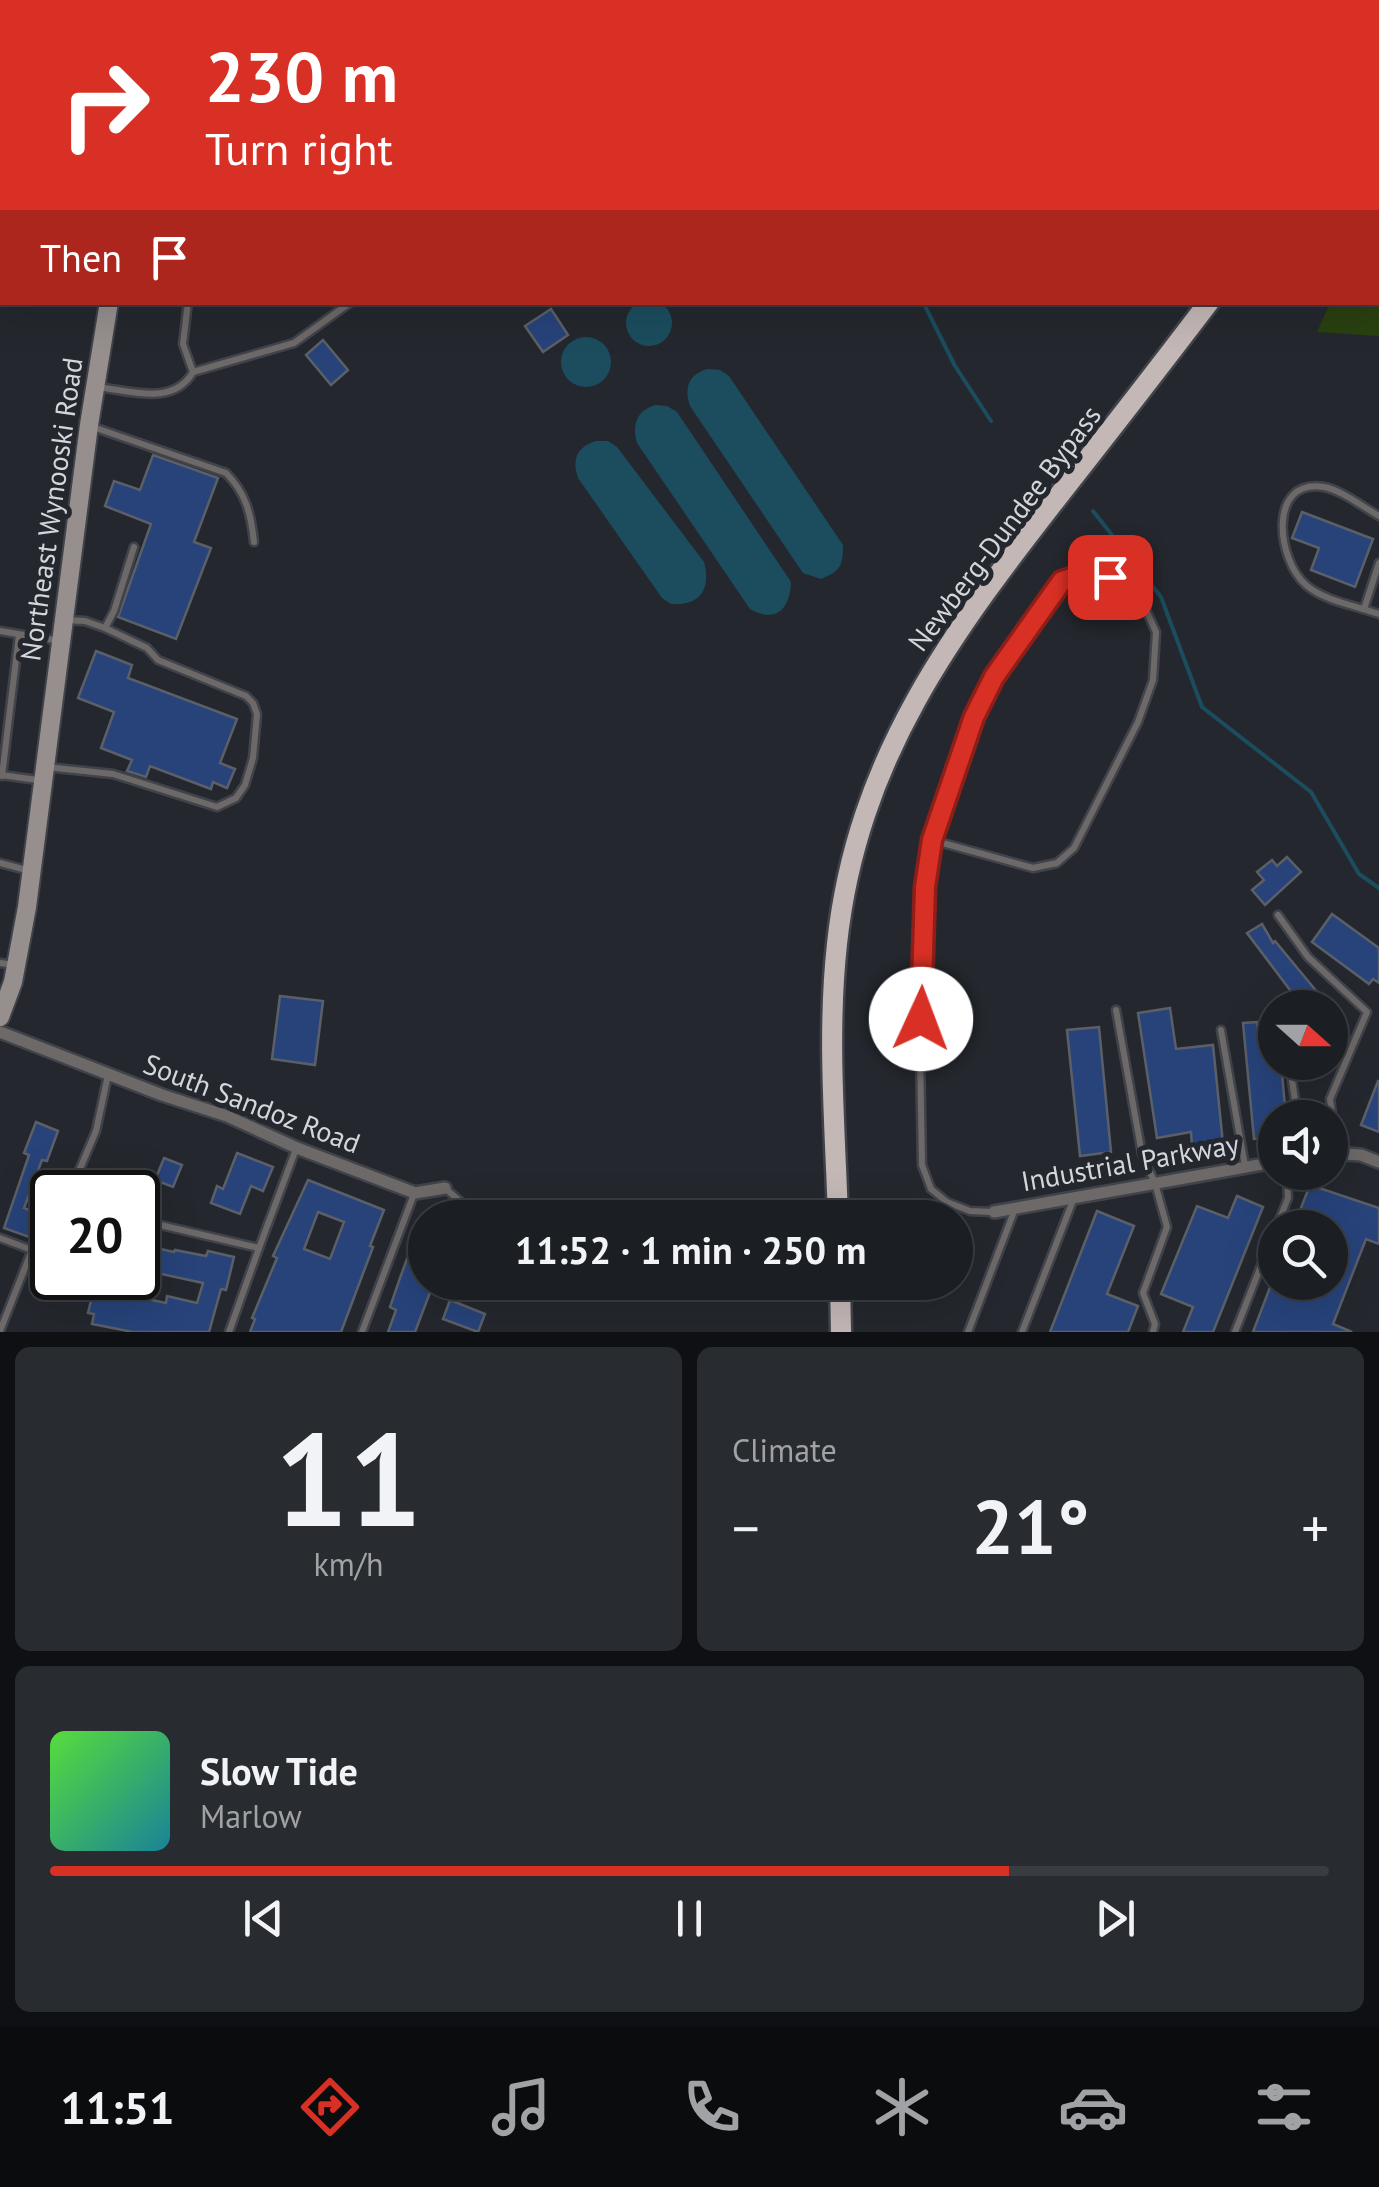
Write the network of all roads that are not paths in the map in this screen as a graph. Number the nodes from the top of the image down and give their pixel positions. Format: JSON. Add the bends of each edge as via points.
{"nodes":[{"id":1,"x":108,"y":305,"type":"edge"},
{"id":2,"x":188,"y":305,"type":"edge"},
{"id":3,"x":347,"y":305,"type":"edge"},
{"id":4,"x":1206,"y":305,"type":"edge"},
{"id":5,"x":193,"y":372,"type":"junction"},
{"id":6,"x":94,"y":386,"type":"junction"},
{"id":7,"x":89,"y":425,"type":"junction"},
{"id":8,"x":1379,"y":516,"type":"edge"},
{"id":9,"x":254,"y":542,"type":"dead end"},
{"id":10,"x":134,"y":548,"type":"dead end"},
{"id":11,"x":1379,"y":563,"type":"edge"},
{"id":12,"x":1364,"y":608,"type":"junction"},
{"id":13,"x":1379,"y":614,"type":"edge"},
{"id":14,"x":64,"y":620,"type":"junction"},
{"id":15,"x":105,"y":628,"type":"junction"},
{"id":16,"x":0,"y":631,"type":"edge"},
{"id":17,"x":19,"y":635,"type":"junction"},
{"id":18,"x":61,"y":641,"type":"junction"},
{"id":19,"x":43,"y":773,"type":"junction"},
{"id":20,"x":1,"y":776,"type":"edge"},
{"id":21,"x":932,"y":840,"type":"junction"},
{"id":22,"x":0,"y":863,"type":"edge"},
{"id":23,"x":31,"y":871,"type":"junction"},
{"id":24,"x":1278,"y":915,"type":"dead end"},
{"id":25,"x":8,"y":964,"type":"edge"},
{"id":26,"x":1116,"y":1010,"type":"dead end"},
{"id":27,"x":0,"y":1018,"type":"edge"},
{"id":28,"x":1221,"y":1030,"type":"dead end"},
{"id":29,"x":0,"y":1032,"type":"edge"},
{"id":30,"x":108,"y":1074,"type":"junction"},
{"id":31,"x":1330,"y":1100,"type":"edge"},
{"id":32,"x":296,"y":1148,"type":"junction"},
{"id":33,"x":1348,"y":1154,"type":"edge"},
{"id":34,"x":1379,"y":1162,"type":"edge"},
{"id":35,"x":1258,"y":1165,"type":"edge"},
{"id":36,"x":1245,"y":1168,"type":"junction"},
{"id":37,"x":79,"y":1170,"type":"edge"},
{"id":38,"x":1155,"y":1183,"type":"junction"},
{"id":39,"x":445,"y":1188,"type":"joint"},
{"id":40,"x":414,"y":1193,"type":"junction"},
{"id":41,"x":1074,"y":1198,"type":"junction"},
{"id":42,"x":459,"y":1200,"type":"edge"},
{"id":43,"x":837,"y":1200,"type":"edge"},
{"id":44,"x":1016,"y":1208,"type":"junction"},
{"id":45,"x":994,"y":1212,"type":"joint"},
{"id":46,"x":160,"y":1225,"type":"edge"},
{"id":47,"x":0,"y":1239,"type":"edge"},
{"id":48,"x":260,"y":1248,"type":"junction"},
{"id":49,"x":30,"y":1249,"type":"edge"},
{"id":50,"x":30,"y":1255,"type":"edge"},
{"id":51,"x":1258,"y":1274,"type":"edge"},
{"id":52,"x":840,"y":1300,"type":"edge"},
{"id":53,"x":0,"y":1331,"type":"edge"},
{"id":54,"x":229,"y":1332,"type":"edge"},
{"id":55,"x":362,"y":1332,"type":"edge"},
{"id":56,"x":841,"y":1332,"type":"edge"},
{"id":57,"x":968,"y":1332,"type":"edge"},
{"id":58,"x":1022,"y":1332,"type":"edge"},
{"id":59,"x":1152,"y":1332,"type":"edge"},
{"id":60,"x":1235,"y":1332,"type":"edge"}],
"edges":[{"from":1,"to":6,"type":"main road","name":"Northeast Wynooski Road"},
{"from":2,"to":5,"type":"lane","via":[[183,344]]},
{"from":3,"to":5,"type":"lane","via":[[294,343]]},
{"from":4,"to":43,"type":"highway","name":"Newberg-Dundee Bypass","via":[[983,594],[892,744],[854,856],[837,942]]},
{"from":5,"to":6,"type":"lane","via":[[171,393]]},
{"from":6,"to":7,"type":"main road","name":"Northeast Wynooski Road"},
{"from":7,"to":9,"type":"lane","via":[[226,474],[241,488]]},
{"from":7,"to":14,"type":"main road","name":"Northeast Wynooski Road"},
{"from":8,"to":12,"type":"lane","via":[[1325,487],[1297,489],[1282,524],[1284,546],[1309,588]]},
{"from":10,"to":15,"type":"lane"},
{"from":11,"to":12,"type":"lane"},
{"from":12,"to":13,"type":"lane"},
{"from":14,"to":15,"type":"lane"},
{"from":14,"to":18,"type":"main road","name":"Northeast Wynooski Road"},
{"from":15,"to":19,"type":"lane","via":[[253,703],[253,758],[245,785],[217,807],[114,774]]},
{"from":16,"to":17,"type":"lane"},
{"from":17,"to":18,"type":"lane"},
{"from":17,"to":20,"type":"lane"},
{"from":18,"to":19,"type":"main road","name":"Northeast Wynooski Road"},
{"from":19,"to":20,"type":"lane"},
{"from":19,"to":23,"type":"main road","name":"Northeast Wynooski Road"},
{"from":21,"to":21,"type":"lane","via":[[994,677],[1062,581],[1086,573],[1110,577],[1142,598],[1156,632],[1153,680],[1074,848],[1057,863],[1033,868]]},
{"from":21,"to":45,"type":"lane","via":[[921,1016],[922,1164],[932,1189],[947,1202]]},
{"from":22,"to":23,"type":"lane"},
{"from":23,"to":25,"type":"main road","name":"Northeast Wynooski Road"},
{"from":24,"to":31,"type":"lane","via":[[1308,957],[1367,1012]]},
{"from":25,"to":27,"type":"main road","name":"Northeast Wynooski Road"},
{"from":26,"to":38,"type":"lane","via":[[1142,1154]]},
{"from":28,"to":36,"type":"lane"},
{"from":29,"to":30,"type":"street","name":"South Sandoz Road"},
{"from":30,"to":32,"type":"street","name":"South Sandoz Road"},
{"from":30,"to":37,"type":"lane"},
{"from":32,"to":40,"type":"street","name":"South Sandoz Road"},
{"from":32,"to":48,"type":"lane"},
{"from":33,"to":34,"type":"street"},
{"from":35,"to":36,"type":"street","name":"Industrial Parkway"},
{"from":36,"to":38,"type":"street","name":"Industrial Parkway"},
{"from":38,"to":41,"type":"street","name":"Industrial Parkway"},
{"from":38,"to":59,"type":"lane","via":[[1167,1228],[1142,1293],[1156,1324]]},
{"from":39,"to":40,"type":"street"},
{"from":39,"to":42,"type":"lane"},
{"from":40,"to":55,"type":"lane"},
{"from":41,"to":44,"type":"street","name":"Industrial Parkway"},
{"from":41,"to":58,"type":"lane"},
{"from":44,"to":45,"type":"street","name":"Industrial Parkway"},
{"from":44,"to":57,"type":"lane"},
{"from":46,"to":48,"type":"lane"},
{"from":47,"to":49,"type":"lane"},
{"from":48,"to":54,"type":"lane"},
{"from":50,"to":53,"type":"lane"},
{"from":51,"to":60,"type":"lane"},
{"from":52,"to":56,"type":"highway"}]}
